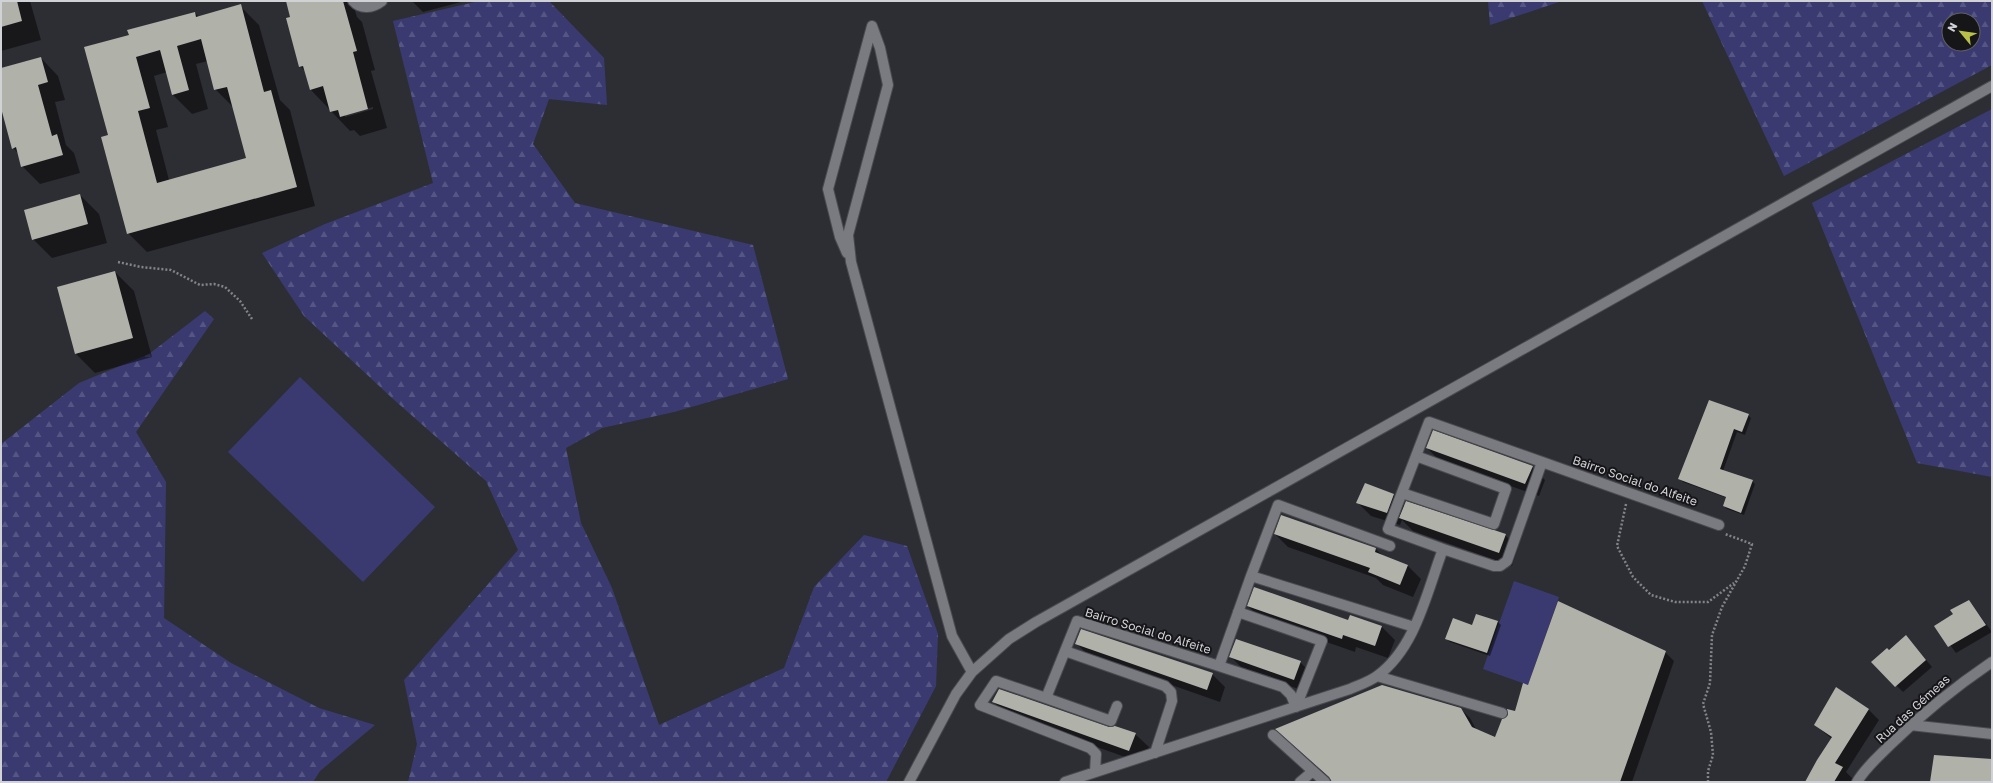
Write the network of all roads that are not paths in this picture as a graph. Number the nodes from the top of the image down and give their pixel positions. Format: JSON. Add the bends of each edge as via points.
{"nodes":[{"id":1,"x":353,"y":1,"type":"edge"},
{"id":2,"x":382,"y":1,"type":"edge"},
{"id":3,"x":1992,"y":86,"type":"edge"},
{"id":4,"x":851,"y":262,"type":"junction"},
{"id":5,"x":1416,"y":456,"type":"junction"},
{"id":6,"x":1542,"y":462,"type":"junction"},
{"id":7,"x":1402,"y":493,"type":"junction"},
{"id":8,"x":1717,"y":524,"type":"road end"},
{"id":9,"x":1390,"y":546,"type":"dead end"},
{"id":10,"x":1442,"y":549,"type":"junction"},
{"id":11,"x":1251,"y":576,"type":"junction"},
{"id":12,"x":1238,"y":612,"type":"junction"},
{"id":13,"x":1414,"y":627,"type":"junction"},
{"id":14,"x":1065,"y":651,"type":"junction"},
{"id":15,"x":1992,"y":662,"type":"edge"},
{"id":16,"x":1219,"y":666,"type":"junction"},
{"id":17,"x":972,"y":672,"type":"junction"},
{"id":18,"x":1377,"y":676,"type":"junction"},
{"id":19,"x":1046,"y":698,"type":"junction"},
{"id":20,"x":1116,"y":706,"type":"dead end"},
{"id":21,"x":1296,"y":707,"type":"junction"},
{"id":22,"x":1502,"y":713,"type":"dead end"},
{"id":23,"x":1910,"y":725,"type":"junction"},
{"id":24,"x":1992,"y":734,"type":"edge"},
{"id":25,"x":1273,"y":735,"type":"dead end"},
{"id":26,"x":1155,"y":753,"type":"junction"},
{"id":27,"x":1313,"y":771,"type":"junction"},
{"id":28,"x":1095,"y":772,"type":"junction"},
{"id":29,"x":909,"y":782,"type":"edge"},
{"id":30,"x":1065,"y":782,"type":"edge"},
{"id":31,"x":1300,"y":782,"type":"edge"},
{"id":32,"x":1324,"y":782,"type":"edge"},
{"id":33,"x":1857,"y":782,"type":"edge"}],
"edges":[{"from":1,"to":2,"type":"street","via":[[360,7],[369,7]]},
{"from":3,"to":17,"type":"street","via":[[1036,622],[1009,639]]},
{"from":4,"to":4,"type":"street","via":[[848,235],[888,85],[872,26],[828,189],[840,237]]},
{"from":4,"to":17,"type":"street","via":[[952,636]]},
{"from":5,"to":6,"type":"street","name":"Bairro Social do Alfeite","via":[[1430,422]]},
{"from":5,"to":7,"type":"street","name":"Bairro Social do Alfeite"},
{"from":5,"to":7,"type":"street","via":[[1506,489],[1494,524]]},
{"from":6,"to":8,"type":"street","name":"Bairro Social do Alfeite"},
{"from":6,"to":10,"type":"street","name":"Bairro Social do Alfeite","via":[[1507,561],[1500,566],[1494,566]]},
{"from":7,"to":10,"type":"street","name":"Bairro Social do Alfeite","via":[[1388,529]]},
{"from":9,"to":11,"type":"street","name":"Bairro Social do Alfeite","via":[[1278,505]]},
{"from":10,"to":13,"type":"street"},
{"from":11,"to":12,"type":"street","name":"Bairro Social do Alfeite"},
{"from":11,"to":13,"type":"street"},
{"from":12,"to":16,"type":"street","name":"Bairro Social do Alfeite"},
{"from":12,"to":21,"type":"street","via":[[1322,641]]},
{"from":13,"to":18,"type":"street","via":[[1398,656]]},
{"from":14,"to":16,"type":"street","name":"Bairro Social do Alfeite","via":[[1077,621]]},
{"from":14,"to":19,"type":"street","name":"Bairro Social do Alfeite"},
{"from":14,"to":26,"type":"street","via":[[1165,686],[1171,692],[1172,702]]},
{"from":15,"to":23,"type":"street","name":"Rua das Gémeas","via":[[1959,684]]},
{"from":16,"to":21,"type":"street","name":"Bairro Social do Alfeite","via":[[1283,687],[1291,695]]},
{"from":17,"to":29,"type":"street","via":[[956,694]]},
{"from":18,"to":21,"type":"street","via":[[1350,690]]},
{"from":18,"to":22,"type":"street"},
{"from":19,"to":20,"type":"street","via":[[1111,721]]},
{"from":19,"to":28,"type":"street","via":[[996,681],[980,705],[1090,748],[1096,754]]},
{"from":21,"to":26,"type":"street"},
{"from":23,"to":24,"type":"street"},
{"from":23,"to":33,"type":"street","name":"Rua das Gémeas"},
{"from":25,"to":27,"type":"street"},
{"from":26,"to":28,"type":"street"},
{"from":27,"to":31,"type":"street"},
{"from":27,"to":32,"type":"street"},
{"from":28,"to":30,"type":"street"}]}
